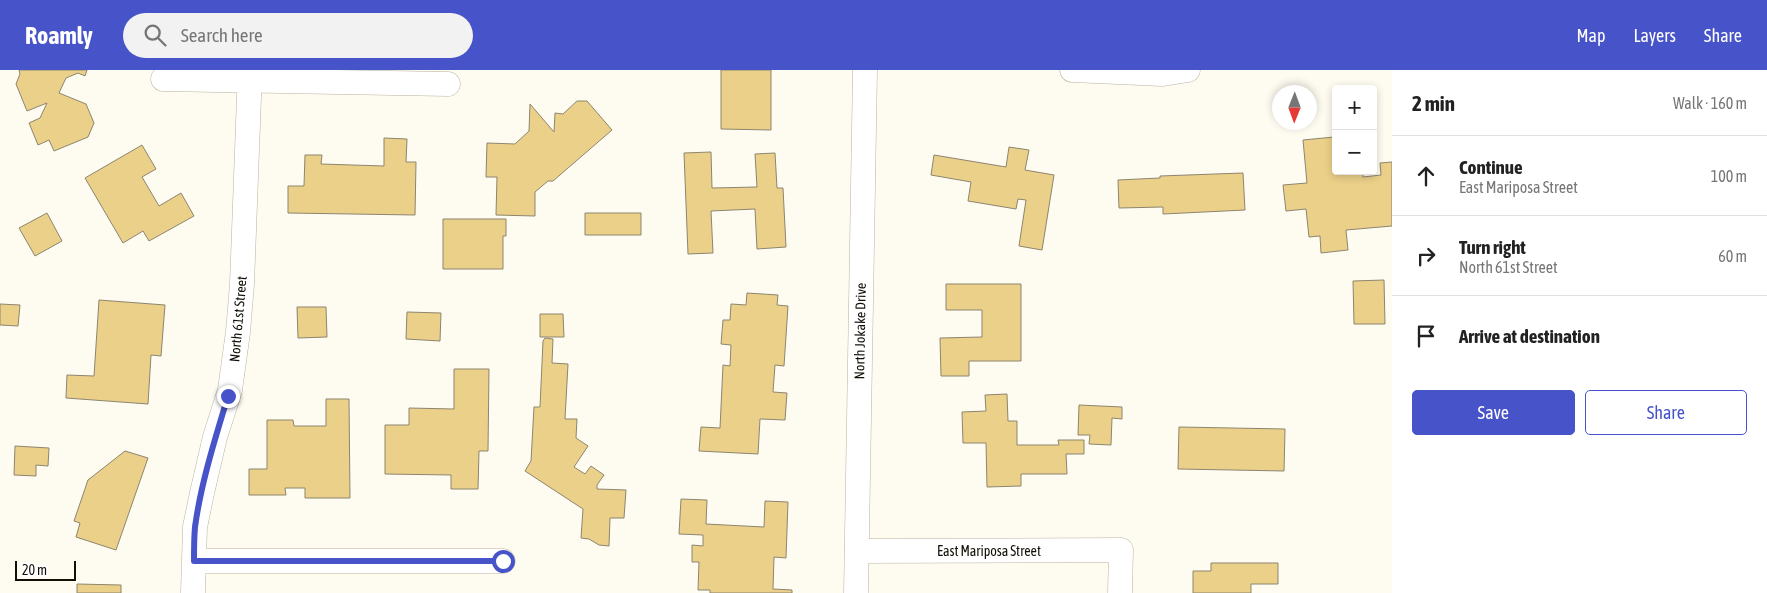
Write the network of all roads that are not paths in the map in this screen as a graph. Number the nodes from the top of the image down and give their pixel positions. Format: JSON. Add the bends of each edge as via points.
{"nodes":[{"id":1,"x":865,"y":70,"type":"edge"},
{"id":2,"x":1072,"y":70,"type":"edge"},
{"id":3,"x":1188,"y":70,"type":"edge"},
{"id":4,"x":250,"y":75,"type":"edge"},
{"id":5,"x":162,"y":79,"type":"dead end"},
{"id":6,"x":448,"y":84,"type":"dead end"},
{"id":7,"x":857,"y":551,"type":"junction"},
{"id":8,"x":194,"y":561,"type":"junction"},
{"id":9,"x":503,"y":561,"type":"dead end"},
{"id":10,"x":193,"y":593,"type":"edge"},
{"id":11,"x":856,"y":593,"type":"edge"},
{"id":12,"x":1120,"y":593,"type":"edge"}],
"edges":[{"from":1,"to":7,"type":"street","name":"North Jokake Drive"},
{"from":2,"to":3,"type":"street","via":[[1163,74]]},
{"from":4,"to":5,"type":"street"},
{"from":4,"to":6,"type":"street"},
{"from":4,"to":8,"type":"street","name":"North 61st Street","via":[[238,332],[230,390],[195,527]]},
{"from":7,"to":11,"type":"street","name":"North Jokake Drive"},
{"from":7,"to":12,"type":"street","name":"East Mariposa Street","via":[[1121,550]]},
{"from":8,"to":9,"type":"street"},
{"from":8,"to":10,"type":"street","name":"North 61st Street"}]}
